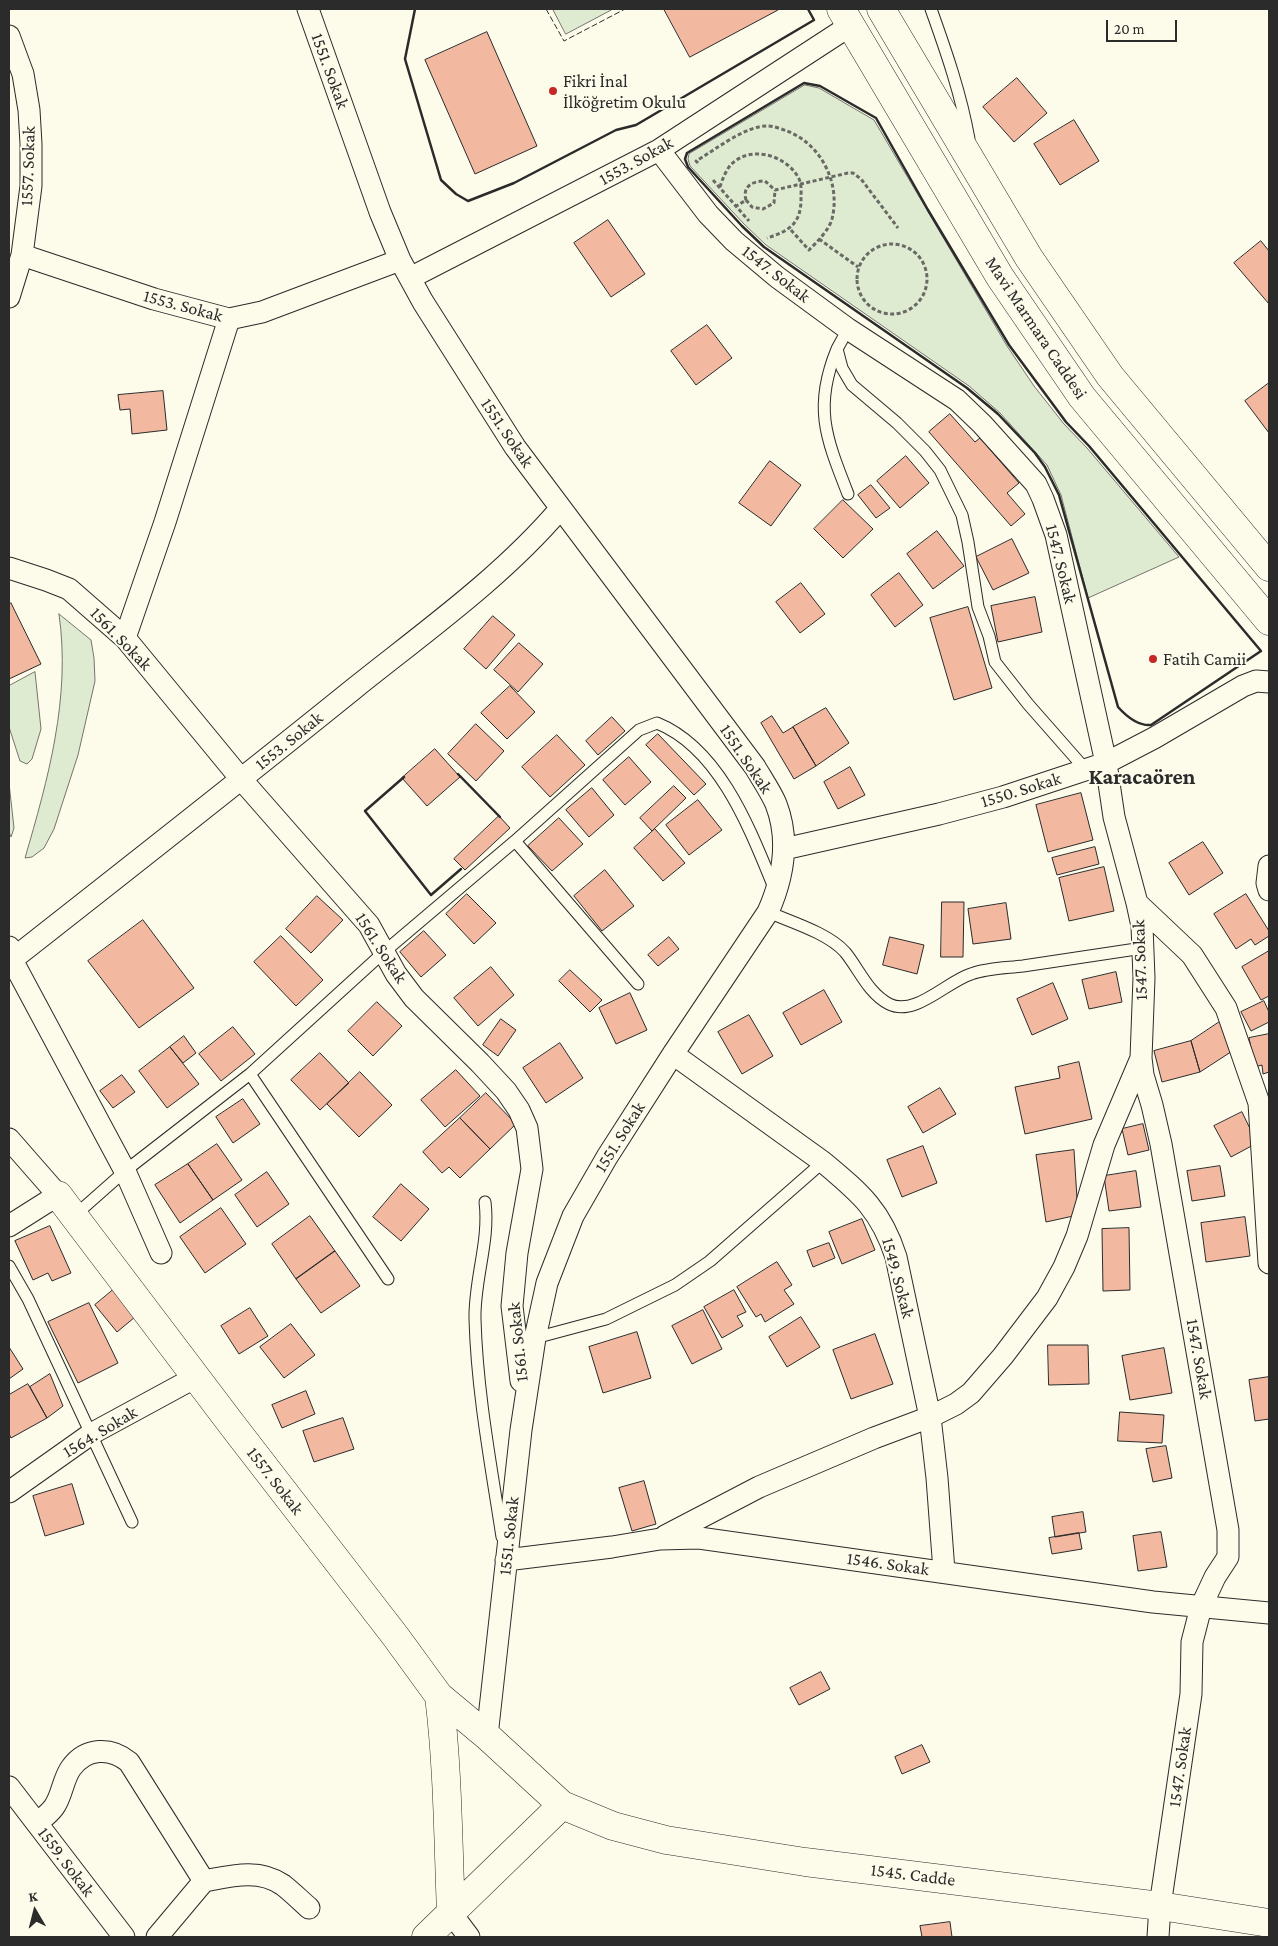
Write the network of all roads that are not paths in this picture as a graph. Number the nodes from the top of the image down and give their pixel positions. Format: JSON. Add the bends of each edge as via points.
{"nodes":[{"id":1,"x":308,"y":9,"type":"edge"},
{"id":2,"x":882,"y":9,"type":"edge"},
{"id":3,"x":931,"y":9,"type":"edge"},
{"id":4,"x":846,"y":17,"type":"edge"},
{"id":5,"x":9,"y":38,"type":"edge"},
{"id":6,"x":659,"y":150,"type":"junction"},
{"id":7,"x":973,"y":164,"type":"junction"},
{"id":8,"x":22,"y":255,"type":"junction"},
{"id":9,"x":405,"y":269,"type":"junction"},
{"id":10,"x":9,"y":297,"type":"edge"},
{"id":11,"x":229,"y":319,"type":"junction"},
{"id":12,"x":848,"y":329,"type":"junction"},
{"id":13,"x":837,"y":349,"type":"junction"},
{"id":14,"x":848,"y":494,"type":"dead end"},
{"id":15,"x":560,"y":509,"type":"junction"},
{"id":16,"x":1269,"y":567,"type":"edge"},
{"id":17,"x":9,"y":568,"type":"edge"},
{"id":18,"x":1269,"y":621,"type":"edge"},
{"id":19,"x":125,"y":638,"type":"junction"},
{"id":20,"x":1269,"y":682,"type":"edge"},
{"id":21,"x":1106,"y":763,"type":"junction"},
{"id":22,"x":1086,"y":770,"type":"junction"},
{"id":23,"x":241,"y":779,"type":"junction"},
{"id":24,"x":515,"y":841,"type":"junction"},
{"id":25,"x":784,"y":849,"type":"junction"},
{"id":26,"x":1269,"y":866,"type":"edge"},
{"id":27,"x":1269,"y":890,"type":"edge"},
{"id":28,"x":772,"y":903,"type":"junction"},
{"id":29,"x":1137,"y":903,"type":"junction"},
{"id":30,"x":1143,"y":948,"type":"junction"},
{"id":31,"x":384,"y":952,"type":"junction"},
{"id":32,"x":10,"y":956,"type":"edge"},
{"id":33,"x":638,"y":984,"type":"dead end"},
{"id":34,"x":673,"y":1054,"type":"junction"},
{"id":35,"x":1141,"y":1058,"type":"junction"},
{"id":36,"x":250,"y":1074,"type":"junction"},
{"id":37,"x":9,"y":1139,"type":"edge"},
{"id":38,"x":823,"y":1162,"type":"junction"},
{"id":39,"x":125,"y":1171,"type":"junction"},
{"id":40,"x":58,"y":1195,"type":"junction"},
{"id":41,"x":486,"y":1202,"type":"dead end"},
{"id":42,"x":73,"y":1217,"type":"junction"},
{"id":43,"x":9,"y":1226,"type":"edge"},
{"id":44,"x":161,"y":1254,"type":"dead end"},
{"id":45,"x":1269,"y":1263,"type":"edge"},
{"id":46,"x":9,"y":1266,"type":"edge"},
{"id":47,"x":388,"y":1279,"type":"dead end"},
{"id":48,"x":535,"y":1338,"type":"junction"},
{"id":49,"x":196,"y":1377,"type":"junction"},
{"id":50,"x":525,"y":1402,"type":"junction"},
{"id":51,"x":930,"y":1417,"type":"junction"},
{"id":52,"x":91,"y":1434,"type":"junction"},
{"id":53,"x":9,"y":1492,"type":"edge"},
{"id":54,"x":132,"y":1522,"type":"dead end"},
{"id":55,"x":660,"y":1539,"type":"junction"},
{"id":56,"x":506,"y":1560,"type":"junction"},
{"id":57,"x":944,"y":1571,"type":"junction"},
{"id":58,"x":1201,"y":1607,"type":"junction"},
{"id":59,"x":1269,"y":1613,"type":"edge"},
{"id":60,"x":439,"y":1696,"type":"junction"},
{"id":61,"x":487,"y":1736,"type":"junction"},
{"id":62,"x":9,"y":1787,"type":"edge"},
{"id":63,"x":562,"y":1805,"type":"junction"},
{"id":64,"x":37,"y":1823,"type":"junction"},
{"id":65,"x":204,"y":1881,"type":"junction"},
{"id":66,"x":1160,"y":1906,"type":"junction"},
{"id":67,"x":309,"y":1908,"type":"dead end"},
{"id":68,"x":451,"y":1913,"type":"junction"},
{"id":69,"x":1269,"y":1923,"type":"edge"},
{"id":70,"x":124,"y":1937,"type":"edge"},
{"id":71,"x":156,"y":1937,"type":"edge"},
{"id":72,"x":426,"y":1937,"type":"edge"},
{"id":73,"x":468,"y":1937,"type":"edge"},
{"id":74,"x":1158,"y":1937,"type":"edge"}],
"edges":[{"from":1,"to":9,"type":"street","name":"1551. Sokak","via":[[380,212]]},
{"from":2,"to":7,"type":"street"},
{"from":3,"to":7,"type":"lane","via":[[965,117]]},
{"from":4,"to":6,"type":"street","name":"1553. Sokak"},
{"from":4,"to":18,"type":"street","name":"Mavi Marmara Caddesi","via":[[1000,278],[1082,397]]},
{"from":5,"to":8,"type":"street","name":"1557. Sokak","via":[[23,74],[30,110],[31,186]]},
{"from":6,"to":9,"type":"street","name":"1553. Sokak"},
{"from":6,"to":12,"type":"street","name":"1547. Sokak","via":[[734,241]]},
{"from":7,"to":16,"type":"street","via":[[1030,258],[1110,376]]},
{"from":8,"to":10,"type":"street","name":"1557. Sokak"},
{"from":8,"to":11,"type":"street","name":"1553. Sokak","via":[[154,299]]},
{"from":9,"to":11,"type":"street","name":"1553. Sokak"},
{"from":9,"to":15,"type":"street","name":"1551. Sokak","via":[[515,447]]},
{"from":11,"to":19,"type":"street"},
{"from":12,"to":13,"type":"lane"},
{"from":12,"to":21,"type":"street","name":"1547. Sokak","via":[[957,400],[1036,484],[1056,535]]},
{"from":13,"to":14,"type":"lane","via":[[828,369],[824,423]]},
{"from":13,"to":22,"type":"lane","via":[[842,368],[852,385],[925,450],[940,470],[962,515],[978,607],[995,662]]},
{"from":15,"to":23,"type":"street","name":"1553. Sokak","via":[[537,536],[456,606]]},
{"from":15,"to":25,"type":"street","name":"1551. Sokak","via":[[756,767],[776,804],[783,829]]},
{"from":17,"to":19,"type":"street","name":"1561. Sokak","via":[[69,589]]},
{"from":19,"to":23,"type":"street","name":"1561. Sokak"},
{"from":20,"to":21,"type":"street","name":"1550. Sokak","via":[[1256,680],[1243,686]]},
{"from":21,"to":22,"type":"street","name":"1550. Sokak"},
{"from":21,"to":29,"type":"street","name":"1547. Sokak","via":[[1120,840]]},
{"from":22,"to":25,"type":"street","name":"1550. Sokak","via":[[1003,797]]},
{"from":23,"to":31,"type":"street","name":"1561. Sokak","via":[[369,925]]},
{"from":23,"to":32,"type":"street","name":"1553. Sokak"},
{"from":24,"to":28,"type":"lane","via":[[639,730],[657,723],[671,729],[691,745],[731,794],[747,825]]},
{"from":24,"to":31,"type":"lane"},
{"from":24,"to":33,"type":"lane"},
{"from":25,"to":28,"type":"street","name":"1551. Sokak"},
{"from":26,"to":27,"type":"street","via":[[1266,883]]},
{"from":28,"to":30,"type":"lane","via":[[807,929],[834,943],[876,995],[890,1005],[922,1003],[943,987],[972,973]]},
{"from":28,"to":34,"type":"street","name":"1551. Sokak"},
{"from":29,"to":30,"type":"street","name":"1547. Sokak"},
{"from":29,"to":45,"type":"street","via":[[1192,954],[1226,1008],[1260,1104]]},
{"from":30,"to":35,"type":"street","name":"1547. Sokak"},
{"from":31,"to":36,"type":"lane"},
{"from":31,"to":50,"type":"street","name":"1561. Sokak","via":[[414,998],[506,1091],[527,1128],[532,1169],[517,1253],[512,1306]]},
{"from":32,"to":39,"type":"street"},
{"from":34,"to":38,"type":"street","name":"1549. Sokak"},
{"from":34,"to":48,"type":"street","name":"1551. Sokak","via":[[607,1156],[573,1216],[547,1283]]},
{"from":35,"to":51,"type":"street","via":[[1104,1145],[1067,1259],[1047,1298],[971,1393]]},
{"from":35,"to":58,"type":"street","name":"1547. Sokak","via":[[1166,1172],[1228,1530],[1228,1557]]},
{"from":36,"to":39,"type":"lane"},
{"from":36,"to":47,"type":"lane"},
{"from":37,"to":40,"type":"street","name":"1557. Sokak"},
{"from":38,"to":48,"type":"lane","via":[[710,1261],[675,1285],[606,1319]]},
{"from":38,"to":51,"type":"street","name":"1549. Sokak","via":[[864,1198],[889,1235]]},
{"from":39,"to":42,"type":"lane"},
{"from":39,"to":44,"type":"street"},
{"from":40,"to":42,"type":"street","name":"1557. Sokak"},
{"from":40,"to":43,"type":"street"},
{"from":41,"to":56,"type":"lane","via":[[476,1334],[479,1376]]},
{"from":42,"to":49,"type":"street","name":"1557. Sokak"},
{"from":46,"to":52,"type":"lane","via":[[28,1299]]},
{"from":48,"to":50,"type":"street","name":"1551. Sokak"},
{"from":49,"to":52,"type":"street","name":"1564. Sokak"},
{"from":49,"to":60,"type":"street","name":"1557. Sokak"},
{"from":50,"to":56,"type":"street","name":"1551. Sokak"},
{"from":51,"to":55,"type":"street","via":[[759,1487]]},
{"from":51,"to":57,"type":"street","name":"1549. Sokak"},
{"from":52,"to":53,"type":"street","name":"1564. Sokak"},
{"from":52,"to":54,"type":"lane"},
{"from":55,"to":56,"type":"street","name":"1546. Sokak"},
{"from":55,"to":57,"type":"street","name":"1546. Sokak","via":[[699,1538]]},
{"from":56,"to":61,"type":"street","name":"1551. Sokak"},
{"from":57,"to":58,"type":"street","name":"1546. Sokak"},
{"from":58,"to":59,"type":"street","name":"1546. Sokak"},
{"from":58,"to":66,"type":"street","name":"1547. Sokak","via":[[1192,1642],[1191,1694]]},
{"from":60,"to":61,"type":"street","name":"1557. Sokak"},
{"from":60,"to":68,"type":"street","via":[[444,1737]]},
{"from":61,"to":63,"type":"street","name":"1557. Sokak"},
{"from":62,"to":64,"type":"street","name":"1559. Sokak"},
{"from":63,"to":66,"type":"street","name":"1545. Cadde","via":[[613,1826],[666,1840],[805,1862]]},
{"from":63,"to":68,"type":"street"},
{"from":64,"to":65,"type":"street","via":[[55,1806],[76,1763],[91,1754],[112,1751],[129,1762]]},
{"from":64,"to":70,"type":"street","name":"1559. Sokak"},
{"from":65,"to":67,"type":"street","via":[[243,1874],[270,1878]]},
{"from":65,"to":71,"type":"street"},
{"from":66,"to":69,"type":"street","name":"1545. Cadde"},
{"from":66,"to":74,"type":"street","name":"1547. Sokak"},
{"from":68,"to":72,"type":"street"},
{"from":68,"to":73,"type":"street"}]}
